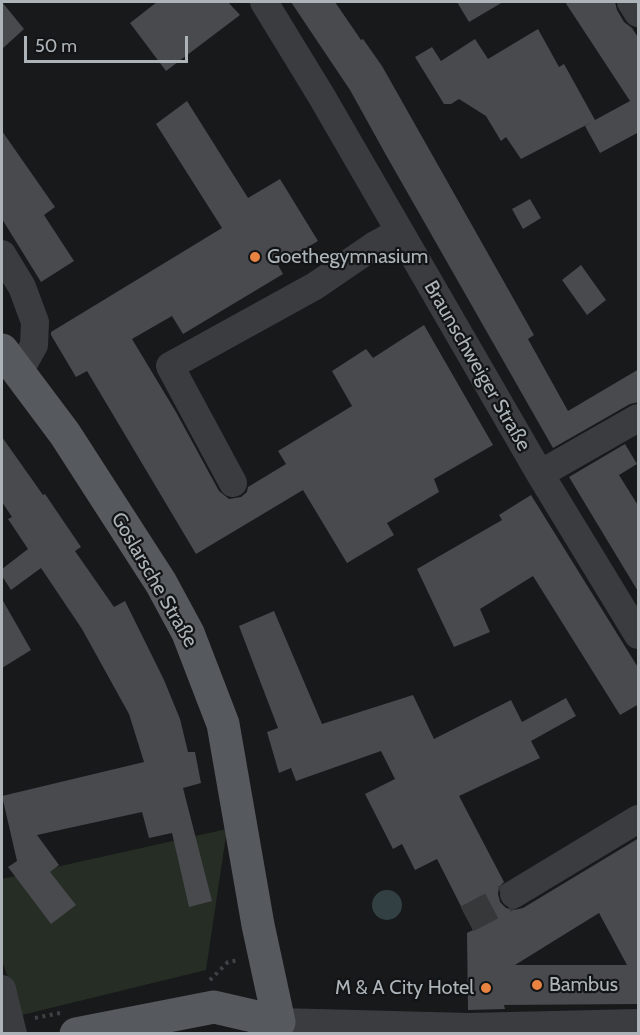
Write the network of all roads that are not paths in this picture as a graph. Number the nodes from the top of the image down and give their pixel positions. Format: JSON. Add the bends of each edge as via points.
{"nodes":[{"id":1,"x":264,"y":2,"type":"edge"},
{"id":2,"x":631,"y":2,"type":"edge"},
{"id":3,"x":639,"y":13,"type":"edge"},
{"id":4,"x":399,"y":232,"type":"junction"},
{"id":5,"x":2,"y":254,"type":"edge"},
{"id":6,"x":10,"y":361,"type":"edge"},
{"id":7,"x":639,"y":418,"type":"edge"},
{"id":8,"x":540,"y":474,"type":"junction"},
{"id":9,"x":233,"y":483,"type":"dead end"},
{"id":10,"x":639,"y":635,"type":"edge"},
{"id":11,"x":639,"y":819,"type":"edge"},
{"id":12,"x":514,"y":894,"type":"tunnel mouth"},
{"id":13,"x":2,"y":989,"type":"edge"},
{"id":14,"x":639,"y":1023,"type":"edge"},
{"id":15,"x":280,"y":1028,"type":"edge"},
{"id":16,"x":452,"y":1030,"type":"edge"},
{"id":17,"x":13,"y":1034,"type":"edge"},
{"id":18,"x":76,"y":1034,"type":"edge"},
{"id":19,"x":243,"y":1034,"type":"edge"}],
"edges":[{"from":1,"to":4,"type":"street","name":"Braunschweiger Straße"},
{"from":2,"to":3,"type":"street"},
{"from":4,"to":8,"type":"street","name":"Braunschweiger Straße"},
{"from":4,"to":9,"type":"street","via":[[315,286],[170,366]]},
{"from":5,"to":6,"type":"street","name":"Goslarsche Straße","via":[[22,286],[35,322],[34,345]]},
{"from":6,"to":15,"type":"main road","name":"Goslarsche Straße","via":[[65,434],[161,583],[188,633],[223,724]]},
{"from":7,"to":8,"type":"street"},
{"from":8,"to":10,"type":"street","name":"Braunschweiger Straße"},
{"from":11,"to":12,"type":"street"},
{"from":13,"to":17,"type":"street"},
{"from":14,"to":16,"type":"street"},
{"from":15,"to":16,"type":"street"},
{"from":15,"to":18,"type":"main road","via":[[214,1007]]},
{"from":15,"to":19,"type":"main road"}]}
